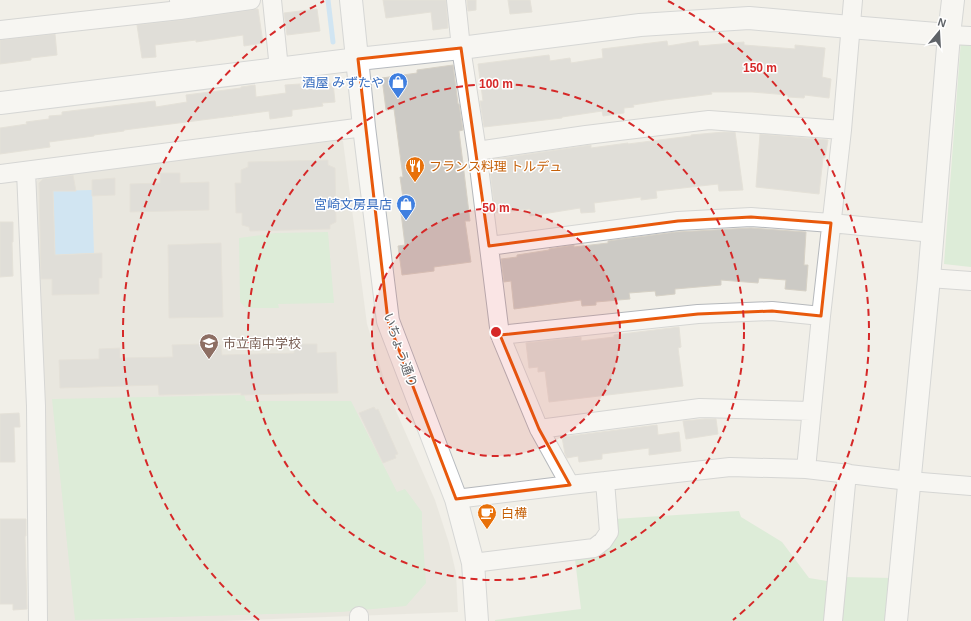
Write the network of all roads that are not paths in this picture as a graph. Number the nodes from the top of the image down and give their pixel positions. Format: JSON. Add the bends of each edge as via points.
{"nodes":[{"id":1,"x":251,"y":0,"type":"edge"},
{"id":2,"x":272,"y":0,"type":"edge"},
{"id":3,"x":351,"y":0,"type":"edge"},
{"id":4,"x":456,"y":0,"type":"edge"},
{"id":5,"x":853,"y":0,"type":"edge"},
{"id":6,"x":953,"y":0,"type":"edge"},
{"id":7,"x":180,"y":5,"type":"edge"},
{"id":8,"x":850,"y":27,"type":"junction"},
{"id":9,"x":0,"y":30,"type":"edge"},
{"id":10,"x":949,"y":35,"type":"junction"},
{"id":11,"x":971,"y":36,"type":"edge"},
{"id":12,"x":461,"y":48,"type":"junction"},
{"id":13,"x":358,"y":60,"type":"junction"},
{"id":14,"x":279,"y":69,"type":"junction"},
{"id":15,"x":0,"y":103,"type":"edge"},
{"id":16,"x":364,"y":127,"type":"junction"},
{"id":17,"x":842,"y":130,"type":"junction"},
{"id":18,"x":477,"y":152,"type":"junction"},
{"id":19,"x":26,"y":171,"type":"junction"},
{"id":20,"x":0,"y":174,"type":"edge"},
{"id":21,"x":831,"y":222,"type":"junction"},
{"id":22,"x":933,"y":233,"type":"junction"},
{"id":23,"x":489,"y":246,"type":"junction"},
{"id":24,"x":929,"y":278,"type":"junction"},
{"id":25,"x":971,"y":281,"type":"edge"},
{"id":26,"x":821,"y":316,"type":"junction"},
{"id":27,"x":500,"y":335,"type":"junction"},
{"id":28,"x":812,"y":411,"type":"junction"},
{"id":29,"x":539,"y":428,"type":"junction"},
{"id":30,"x":806,"y":469,"type":"junction"},
{"id":31,"x":847,"y":473,"type":"junction"},
{"id":32,"x":605,"y":481,"type":"junction"},
{"id":33,"x":909,"y":481,"type":"junction"},
{"id":34,"x":570,"y":485,"type":"junction"},
{"id":35,"x":971,"y":486,"type":"edge"},
{"id":36,"x":456,"y":499,"type":"junction"},
{"id":37,"x":473,"y":563,"type":"junction"},
{"id":38,"x":38,"y":621,"type":"edge"},
{"id":39,"x":477,"y":621,"type":"edge"},
{"id":40,"x":833,"y":621,"type":"edge"},
{"id":41,"x":896,"y":621,"type":"edge"}],
"edges":[{"from":1,"to":7,"type":"street"},
{"from":2,"to":14,"type":"street"},
{"from":3,"to":13,"type":"street","name":"いちょう通り"},
{"from":4,"to":12,"type":"street"},
{"from":5,"to":8,"type":"street"},
{"from":6,"to":10,"type":"street"},
{"from":7,"to":9,"type":"street"},
{"from":8,"to":10,"type":"street"},
{"from":8,"to":12,"type":"street","via":[[749,18],[640,26]]},
{"from":8,"to":17,"type":"street"},
{"from":10,"to":11,"type":"street"},
{"from":10,"to":22,"type":"street"},
{"from":12,"to":13,"type":"street"},
{"from":12,"to":18,"type":"street"},
{"from":13,"to":14,"type":"street"},
{"from":13,"to":16,"type":"street","name":"いちょう通り"},
{"from":14,"to":15,"type":"street"},
{"from":16,"to":19,"type":"street"},
{"from":16,"to":36,"type":"street","name":"いちょう通り","via":[[388,321]]},
{"from":17,"to":18,"type":"street","via":[[709,120]]},
{"from":17,"to":21,"type":"street"},
{"from":18,"to":23,"type":"street"},
{"from":19,"to":20,"type":"street"},
{"from":19,"to":38,"type":"street","via":[[36,406]]},
{"from":21,"to":22,"type":"street"},
{"from":21,"to":23,"type":"street","via":[[751,217],[678,221]]},
{"from":21,"to":26,"type":"street"},
{"from":22,"to":24,"type":"street"},
{"from":23,"to":27,"type":"street"},
{"from":24,"to":25,"type":"street"},
{"from":24,"to":33,"type":"street"},
{"from":26,"to":27,"type":"street","via":[[772,312],[698,314]]},
{"from":26,"to":28,"type":"street"},
{"from":27,"to":29,"type":"street"},
{"from":28,"to":29,"type":"street","via":[[700,408]]},
{"from":28,"to":30,"type":"street"},
{"from":29,"to":34,"type":"street"},
{"from":30,"to":31,"type":"street"},
{"from":30,"to":32,"type":"street","via":[[730,467]]},
{"from":31,"to":33,"type":"street"},
{"from":31,"to":40,"type":"street"},
{"from":32,"to":34,"type":"street"},
{"from":32,"to":37,"type":"street","via":[[609,532],[594,548]]},
{"from":33,"to":35,"type":"street"},
{"from":33,"to":41,"type":"street"},
{"from":34,"to":36,"type":"street"},
{"from":36,"to":37,"type":"street","name":"いちょう通り"},
{"from":37,"to":39,"type":"street","name":"いちょう通り"}]}
